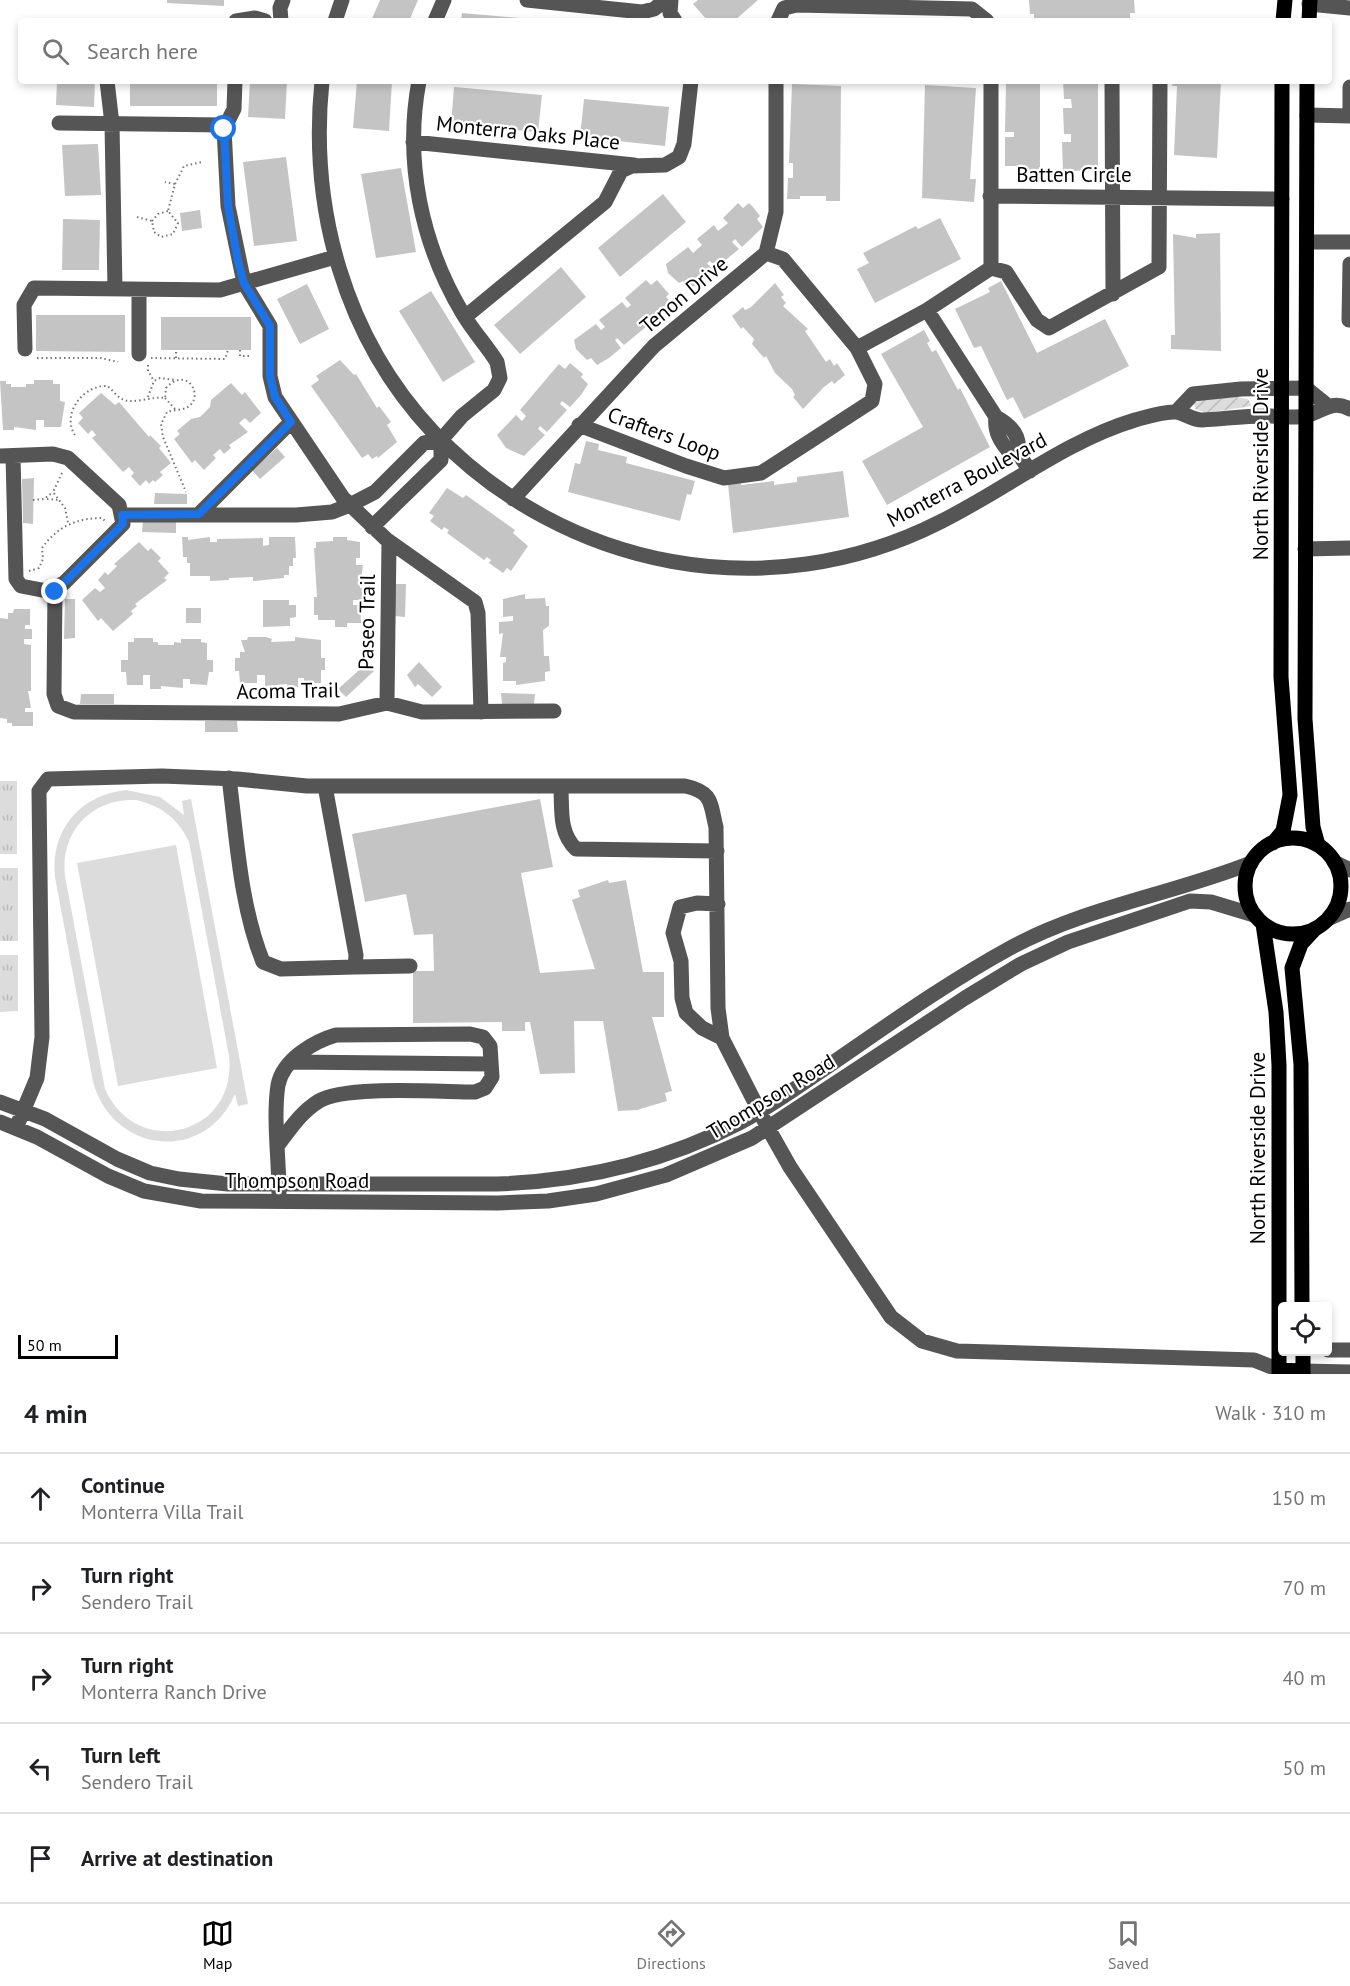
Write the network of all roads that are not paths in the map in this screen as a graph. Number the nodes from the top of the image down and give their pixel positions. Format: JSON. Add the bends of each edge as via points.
{"nodes":[{"id":1,"x":283,"y":0,"type":"edge"},
{"id":2,"x":342,"y":0,"type":"edge"},
{"id":3,"x":444,"y":0,"type":"edge"},
{"id":4,"x":527,"y":0,"type":"edge"},
{"id":5,"x":666,"y":0,"type":"edge"},
{"id":6,"x":671,"y":0,"type":"edge"},
{"id":7,"x":1285,"y":0,"type":"edge"},
{"id":8,"x":1310,"y":2,"type":"edge"},
{"id":9,"x":1350,"y":8,"type":"edge"},
{"id":10,"x":281,"y":18,"type":"edge"},
{"id":11,"x":336,"y":18,"type":"edge"},
{"id":12,"x":436,"y":18,"type":"edge"},
{"id":13,"x":673,"y":18,"type":"edge"},
{"id":14,"x":779,"y":18,"type":"edge"},
{"id":15,"x":983,"y":18,"type":"edge"},
{"id":16,"x":1283,"y":18,"type":"edge"},
{"id":17,"x":1309,"y":18,"type":"edge"},
{"id":18,"x":107,"y":84,"type":"edge"},
{"id":19,"x":235,"y":84,"type":"edge"},
{"id":20,"x":322,"y":84,"type":"edge"},
{"id":21,"x":419,"y":84,"type":"edge"},
{"id":22,"x":691,"y":84,"type":"edge"},
{"id":23,"x":776,"y":84,"type":"edge"},
{"id":24,"x":991,"y":84,"type":"edge"},
{"id":25,"x":1112,"y":84,"type":"edge"},
{"id":26,"x":1160,"y":84,"type":"edge"},
{"id":27,"x":1282,"y":84,"type":"edge"},
{"id":28,"x":1307,"y":84,"type":"edge"},
{"id":29,"x":1350,"y":87,"type":"edge"},
{"id":30,"x":1307,"y":116,"type":"junction"},
{"id":31,"x":1350,"y":116,"type":"edge"},
{"id":32,"x":59,"y":123,"type":"dead end"},
{"id":33,"x":112,"y":124,"type":"junction"},
{"id":34,"x":225,"y":125,"type":"junction"},
{"id":35,"x":413,"y":142,"type":"junction"},
{"id":36,"x":639,"y":166,"type":"junction"},
{"id":37,"x":990,"y":196,"type":"junction"},
{"id":38,"x":1114,"y":196,"type":"junction"},
{"id":39,"x":1159,"y":197,"type":"junction"},
{"id":40,"x":1282,"y":199,"type":"junction"},
{"id":41,"x":1307,"y":242,"type":"junction"},
{"id":42,"x":1350,"y":242,"type":"edge"},
{"id":43,"x":766,"y":253,"type":"junction"},
{"id":44,"x":335,"y":257,"type":"junction"},
{"id":45,"x":1350,"y":264,"type":"edge"},
{"id":46,"x":991,"y":268,"type":"junction"},
{"id":47,"x":244,"y":283,"type":"junction"},
{"id":48,"x":115,"y":289,"type":"junction"},
{"id":49,"x":140,"y":290,"type":"junction"},
{"id":50,"x":1113,"y":294,"type":"junction"},
{"id":51,"x":927,"y":310,"type":"junction"},
{"id":52,"x":465,"y":317,"type":"junction"},
{"id":53,"x":1349,"y":320,"type":"edge"},
{"id":54,"x":857,"y":348,"type":"junction"},
{"id":55,"x":28,"y":354,"type":"road end"},
{"id":56,"x":145,"y":358,"type":"road end"},
{"id":57,"x":1282,"y":388,"type":"junction"},
{"id":58,"x":1306,"y":388,"type":"junction"},
{"id":59,"x":1327,"y":405,"type":"junction"},
{"id":60,"x":1350,"y":409,"type":"edge"},
{"id":61,"x":1176,"y":412,"type":"junction"},
{"id":62,"x":1281,"y":416,"type":"junction"},
{"id":63,"x":1306,"y":416,"type":"junction"},
{"id":64,"x":291,"y":422,"type":"junction"},
{"id":65,"x":579,"y":425,"type":"junction"},
{"id":66,"x":441,"y":440,"type":"junction"},
{"id":67,"x":7,"y":456,"type":"edge"},
{"id":68,"x":1030,"y":471,"type":"junction"},
{"id":69,"x":383,"y":484,"type":"junction"},
{"id":70,"x":513,"y":499,"type":"junction"},
{"id":71,"x":399,"y":501,"type":"junction"},
{"id":72,"x":351,"y":505,"type":"junction"},
{"id":73,"x":199,"y":514,"type":"junction"},
{"id":74,"x":122,"y":515,"type":"junction"},
{"id":75,"x":372,"y":527,"type":"junction"},
{"id":76,"x":389,"y":542,"type":"junction"},
{"id":77,"x":1350,"y":548,"type":"edge"},
{"id":78,"x":1305,"y":549,"type":"junction"},
{"id":79,"x":55,"y":587,"type":"junction"},
{"id":80,"x":387,"y":702,"type":"junction"},
{"id":81,"x":554,"y":711,"type":"dead end"},
{"id":82,"x":481,"y":712,"type":"junction"},
{"id":83,"x":229,"y":778,"type":"junction"},
{"id":84,"x":325,"y":786,"type":"junction"},
{"id":85,"x":561,"y":788,"type":"junction"},
{"id":86,"x":1273,"y":843,"type":"junction"},
{"id":87,"x":1318,"y":846,"type":"junction"},
{"id":88,"x":717,"y":851,"type":"junction"},
{"id":89,"x":1334,"y":861,"type":"junction"},
{"id":90,"x":1251,"y":863,"type":"junction"},
{"id":91,"x":1350,"y":870,"type":"edge"},
{"id":92,"x":718,"y":904,"type":"junction"},
{"id":93,"x":1350,"y":909,"type":"edge"},
{"id":94,"x":1330,"y":918,"type":"junction"},
{"id":95,"x":1259,"y":919,"type":"junction"},
{"id":96,"x":1060,"y":925,"type":"junction"},
{"id":97,"x":1315,"y":929,"type":"junction"},
{"id":98,"x":1068,"y":942,"type":"junction"},
{"id":99,"x":410,"y":966,"type":"dead end"},
{"id":100,"x":355,"y":967,"type":"junction"},
{"id":101,"x":722,"y":1038,"type":"junction"},
{"id":102,"x":291,"y":1062,"type":"junction"},
{"id":103,"x":491,"y":1064,"type":"junction"},
{"id":104,"x":0,"y":1102,"type":"edge"},
{"id":105,"x":761,"y":1110,"type":"junction"},
{"id":106,"x":24,"y":1111,"type":"junction"},
{"id":107,"x":0,"y":1122,"type":"edge"},
{"id":108,"x":16,"y":1128,"type":"junction"},
{"id":109,"x":768,"y":1128,"type":"junction"},
{"id":110,"x":278,"y":1145,"type":"junction"},
{"id":111,"x":279,"y":1183,"type":"junction"},
{"id":112,"x":522,"y":1183,"type":"junction"},
{"id":113,"x":279,"y":1202,"type":"junction"},
{"id":114,"x":522,"y":1202,"type":"junction"},
{"id":115,"x":1281,"y":1302,"type":"edge"},
{"id":116,"x":1302,"y":1302,"type":"edge"},
{"id":117,"x":1332,"y":1350,"type":"edge"},
{"id":118,"x":1350,"y":1350,"type":"edge"},
{"id":119,"x":1278,"y":1351,"type":"edge"},
{"id":120,"x":1280,"y":1356,"type":"edge"},
{"id":121,"x":1303,"y":1356,"type":"edge"},
{"id":122,"x":1254,"y":1360,"type":"junction"},
{"id":123,"x":1279,"y":1372,"type":"edge"},
{"id":124,"x":1303,"y":1372,"type":"edge"},
{"id":125,"x":1350,"y":1372,"type":"edge"}],
"edges":[{"from":1,"to":10,"type":"street"},
{"from":2,"to":11,"type":"street"},
{"from":3,"to":12,"type":"street"},
{"from":4,"to":5,"type":"street","via":[[642,12]]},
{"from":6,"to":13,"type":"street"},
{"from":7,"to":16,"type":"main road"},
{"from":8,"to":9,"type":"street"},
{"from":8,"to":17,"type":"main road"},
{"from":14,"to":15,"type":"street","via":[[784,8],[797,5],[972,9]]},
{"from":18,"to":33,"type":"street"},
{"from":19,"to":34,"type":"street","via":[[234,109]]},
{"from":20,"to":44,"type":"street","name":"Monterra Boulevard","via":[[319,162]]},
{"from":21,"to":35,"type":"street"},
{"from":22,"to":36,"type":"street","via":[[679,157],[665,165]]},
{"from":23,"to":43,"type":"street","via":[[776,212]]},
{"from":24,"to":37,"type":"street","name":"Batten Circle"},
{"from":25,"to":38,"type":"street"},
{"from":26,"to":39,"type":"street","name":"Batten Circle"},
{"from":27,"to":40,"type":"main road","name":"North Riverside Drive"},
{"from":28,"to":30,"type":"main road","name":"North Riverside Drive"},
{"from":29,"to":31,"type":"street"},
{"from":30,"to":31,"type":"street"},
{"from":30,"to":41,"type":"main road","name":"North Riverside Drive"},
{"from":32,"to":33,"type":"street"},
{"from":33,"to":34,"type":"street"},
{"from":33,"to":48,"type":"street"},
{"from":34,"to":47,"type":"street","via":[[228,206]]},
{"from":35,"to":36,"type":"street","name":"Monterra Oaks Place"},
{"from":35,"to":52,"type":"street","via":[[425,228],[441,272]]},
{"from":36,"to":52,"type":"street","via":[[621,171],[604,202]]},
{"from":37,"to":38,"type":"street","name":"Batten Circle"},
{"from":37,"to":46,"type":"street","name":"Batten Circle"},
{"from":38,"to":39,"type":"street","name":"Batten Circle"},
{"from":38,"to":50,"type":"street"},
{"from":39,"to":40,"type":"street","name":"Batten Circle"},
{"from":39,"to":50,"type":"street","name":"Batten Circle","via":[[1159,267]]},
{"from":40,"to":57,"type":"main road","name":"North Riverside Drive"},
{"from":41,"to":42,"type":"street"},
{"from":41,"to":58,"type":"main road","name":"North Riverside Drive"},
{"from":43,"to":54,"type":"street","name":"Crafters Loop","via":[[783,259]]},
{"from":43,"to":65,"type":"street","name":"Tenon Drive","via":[[654,346]]},
{"from":44,"to":47,"type":"street"},
{"from":44,"to":66,"type":"street","name":"Monterra Boulevard","via":[[356,315],[380,361],[410,405]]},
{"from":45,"to":53,"type":"street"},
{"from":46,"to":50,"type":"street","name":"Batten Circle","via":[[1006,272],[1037,320],[1049,328]]},
{"from":46,"to":51,"type":"street"},
{"from":47,"to":49,"type":"street","via":[[220,290]]},
{"from":47,"to":64,"type":"street","via":[[270,326],[270,376],[275,397]]},
{"from":48,"to":49,"type":"street"},
{"from":48,"to":55,"type":"street","via":[[34,288],[24,305]]},
{"from":49,"to":56,"type":"street"},
{"from":51,"to":54,"type":"street"},
{"from":51,"to":68,"type":"street","via":[[996,417],[994,428],[1006,447],[1011,453],[1018,453]]},
{"from":52,"to":66,"type":"street","via":[[497,362],[500,378],[494,390],[462,416]]},
{"from":54,"to":65,"type":"street","name":"Crafters Loop","via":[[875,384],[872,401],[761,473],[724,478]]},
{"from":57,"to":58,"type":"street","name":"Monterra Boulevard"},
{"from":57,"to":61,"type":"street","name":"Monterra Boulevard","via":[[1193,394]]},
{"from":57,"to":62,"type":"main road","name":"North Riverside Drive"},
{"from":58,"to":59,"type":"street"},
{"from":58,"to":63,"type":"main road","name":"North Riverside Drive"},
{"from":59,"to":60,"type":"street"},
{"from":59,"to":63,"type":"street"},
{"from":61,"to":62,"type":"street","name":"Monterra Boulevard","via":[[1197,420]]},
{"from":61,"to":68,"type":"street","name":"Monterra Boulevard","via":[[1106,430]]},
{"from":62,"to":63,"type":"street","name":"Monterra Boulevard"},
{"from":62,"to":86,"type":"main road","name":"North Riverside Drive","via":[[1281,687],[1290,795],[1283,831]]},
{"from":63,"to":78,"type":"main road","name":"North Riverside Drive"},
{"from":64,"to":72,"type":"street"},
{"from":64,"to":73,"type":"street"},
{"from":65,"to":70,"type":"street","name":"Tenon Drive"},
{"from":66,"to":69,"type":"street","via":[[424,444]]},
{"from":66,"to":70,"type":"street","name":"Monterra Boulevard"},
{"from":66,"to":71,"type":"street","via":[[441,460]]},
{"from":67,"to":74,"type":"street","via":[[53,453],[68,458],[119,505]]},
{"from":67,"to":79,"type":"street","via":[[16,579],[21,586],[33,590]]},
{"from":68,"to":70,"type":"street","name":"Monterra Boulevard","via":[[900,541],[863,554],[759,569],[673,562],[610,547],[555,524]]},
{"from":69,"to":71,"type":"street"},
{"from":69,"to":72,"type":"street"},
{"from":71,"to":75,"type":"street"},
{"from":72,"to":73,"type":"street","via":[[332,512],[296,515]]},
{"from":72,"to":75,"type":"street"},
{"from":73,"to":74,"type":"street"},
{"from":74,"to":79,"type":"street","via":[[123,524],[64,583]]},
{"from":75,"to":76,"type":"street"},
{"from":76,"to":80,"type":"street","name":"Paseo Trail"},
{"from":76,"to":82,"type":"street","via":[[475,602]]},
{"from":77,"to":78,"type":"street"},
{"from":78,"to":87,"type":"main road","name":"North Riverside Drive","via":[[1305,718],[1313,827]]},
{"from":79,"to":80,"type":"street","name":"Acoma Trail","via":[[54,694],[58,706],[74,712],[339,714]]},
{"from":80,"to":82,"type":"street","name":"Acoma Trail","via":[[422,712]]},
{"from":81,"to":82,"type":"street","name":"Acoma Trail"},
{"from":83,"to":84,"type":"street"},
{"from":83,"to":100,"type":"street","via":[[243,883],[254,941],[263,962],[281,969]]},
{"from":83,"to":106,"type":"street","via":[[67,777],[48,779],[39,791],[42,1037],[37,1078]]},
{"from":84,"to":85,"type":"street"},
{"from":84,"to":100,"type":"street"},
{"from":85,"to":88,"type":"street","via":[[685,786],[702,790],[709,798]]},
{"from":85,"to":88,"type":"street","via":[[562,823],[568,842],[576,849]]},
{"from":86,"to":87,"type":"main road","via":[[1296,839]]},
{"from":86,"to":90,"type":"main road","name":"North Riverside Drive"},
{"from":87,"to":89,"type":"main road"},
{"from":88,"to":92,"type":"street"},
{"from":89,"to":91,"type":"street"},
{"from":89,"to":94,"type":"main road","via":[[1341,890]]},
{"from":90,"to":95,"type":"main road","name":"North Riverside Drive","via":[[1245,884],[1249,905]]},
{"from":90,"to":96,"type":"street","name":"Thompson Road"},
{"from":92,"to":101,"type":"street","via":[[718,1008]]},
{"from":92,"to":101,"type":"street","via":[[680,907],[673,933],[681,961],[686,1013],[702,1028]]},
{"from":93,"to":94,"type":"street"},
{"from":94,"to":97,"type":"main road","name":"North Riverside Drive"},
{"from":95,"to":97,"type":"main road","name":"North Riverside Drive","via":[[1288,934]]},
{"from":95,"to":98,"type":"street","name":"Thompson Road","via":[[1211,903],[1190,901]]},
{"from":95,"to":115,"type":"main road","name":"North Riverside Drive","via":[[1276,1012],[1279,1065]]},
{"from":96,"to":98,"type":"street"},
{"from":96,"to":105,"type":"street","name":"Thompson Road","via":[[1012,947],[954,982]]},
{"from":97,"to":116,"type":"main road","name":"North Riverside Drive","via":[[1301,944],[1292,968],[1302,1072]]},
{"from":98,"to":109,"type":"street","name":"Thompson Road","via":[[965,998]]},
{"from":99,"to":100,"type":"street"},
{"from":101,"to":105,"type":"street"},
{"from":102,"to":103,"type":"street"},
{"from":102,"to":103,"type":"street","via":[[316,1041],[336,1035],[470,1034],[483,1037],[490,1046]]},
{"from":102,"to":110,"type":"street","via":[[278,1083]]},
{"from":103,"to":110,"type":"street","via":[[492,1077],[485,1088],[476,1092],[343,1093],[320,1100],[295,1121]]},
{"from":104,"to":106,"type":"street","name":"Thompson Road"},
{"from":105,"to":109,"type":"street"},
{"from":105,"to":112,"type":"street","name":"Thompson Road","via":[[702,1141],[660,1157],[592,1176]]},
{"from":106,"to":108,"type":"street"},
{"from":106,"to":111,"type":"street","name":"Thompson Road","via":[[150,1173],[203,1182]]},
{"from":107,"to":108,"type":"street","name":"Thompson Road"},
{"from":108,"to":113,"type":"street","name":"Thompson Road","via":[[144,1191],[201,1201]]},
{"from":109,"to":114,"type":"street","name":"Thompson Road","via":[[666,1175],[596,1194]]},
{"from":109,"to":122,"type":"street","via":[[891,1317],[922,1341],[957,1351],[987,1353]]},
{"from":110,"to":111,"type":"street"},
{"from":111,"to":112,"type":"street","name":"Thompson Road"},
{"from":111,"to":113,"type":"street"},
{"from":112,"to":114,"type":"street"},
{"from":113,"to":114,"type":"street","name":"Thompson Road"},
{"from":117,"to":118,"type":"street"},
{"from":119,"to":122,"type":"street"},
{"from":120,"to":123,"type":"main road","name":"North Riverside Drive"},
{"from":121,"to":124,"type":"main road"},
{"from":122,"to":123,"type":"street"},
{"from":123,"to":124,"type":"main road"},
{"from":124,"to":125,"type":"street"}]}
